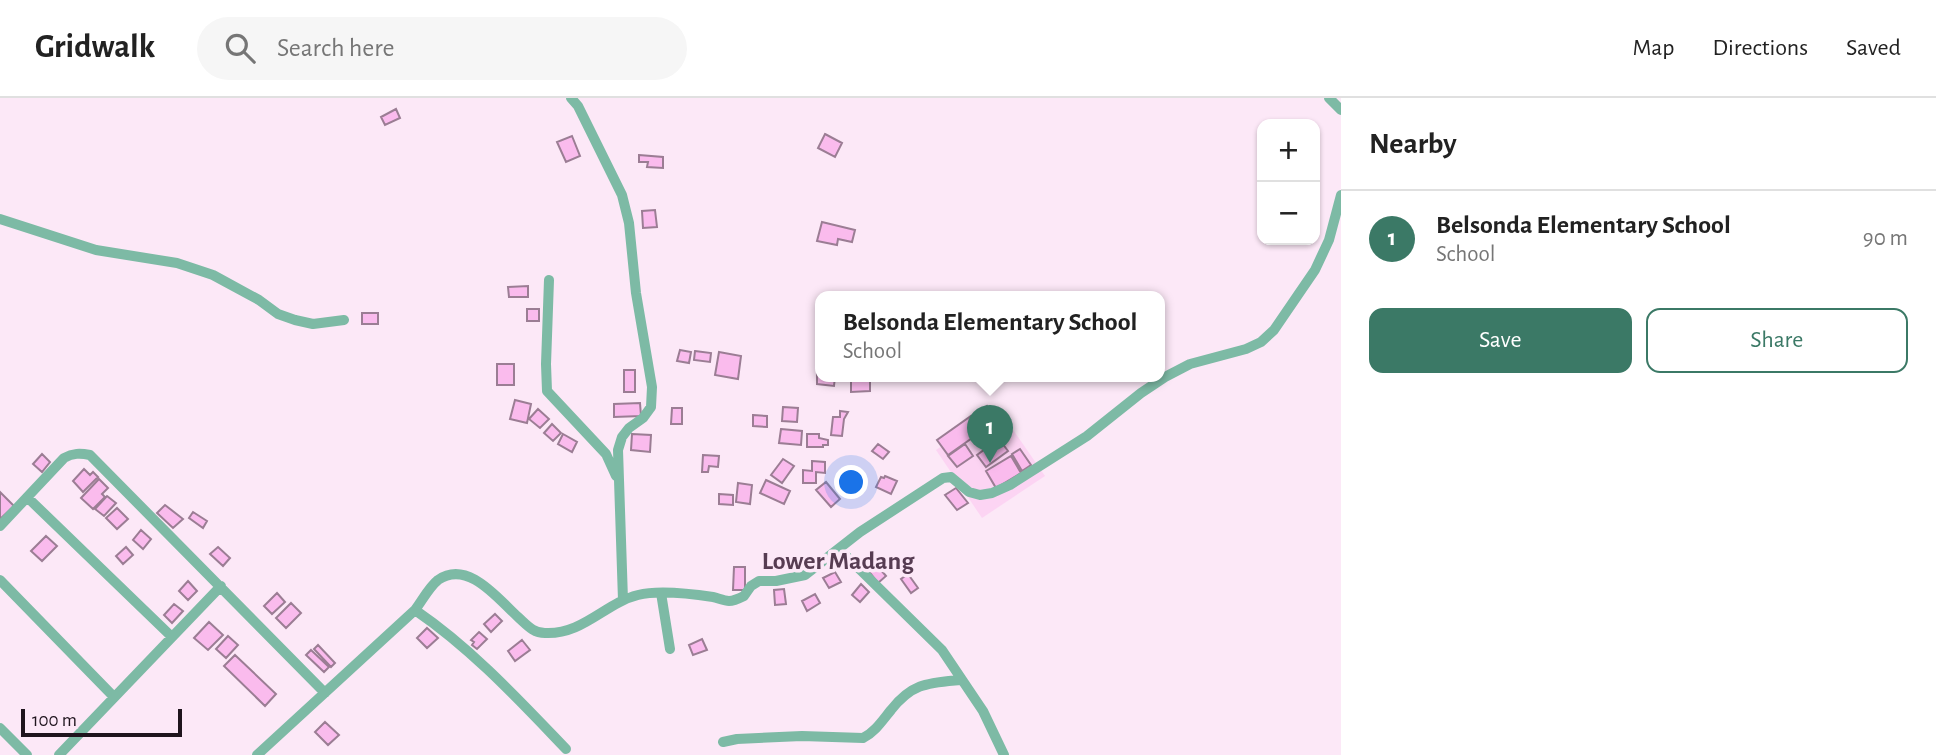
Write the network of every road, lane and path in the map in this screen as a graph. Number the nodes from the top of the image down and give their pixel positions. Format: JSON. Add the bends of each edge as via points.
{"nodes":[{"id":1,"x":571,"y":98,"type":"edge"},
{"id":2,"x":1329,"y":98,"type":"edge"},
{"id":3,"x":1341,"y":110,"type":"edge"},
{"id":4,"x":1341,"y":195,"type":"edge"},
{"id":5,"x":0,"y":219,"type":"edge"},
{"id":6,"x":549,"y":280,"type":"dead end"},
{"id":7,"x":344,"y":320,"type":"dead end"},
{"id":8,"x":1165,"y":377,"type":"edge"},
{"id":9,"x":1158,"y":382,"type":"edge"},
{"id":10,"x":619,"y":482,"type":"junction"},
{"id":11,"x":28,"y":498,"type":"junction"},
{"id":12,"x":0,"y":526,"type":"edge"},
{"id":13,"x":839,"y":549,"type":"junction"},
{"id":14,"x":0,"y":580,"type":"edge"},
{"id":15,"x":221,"y":586,"type":"junction"},
{"id":16,"x":661,"y":593,"type":"junction"},
{"id":17,"x":623,"y":600,"type":"junction"},
{"id":18,"x":415,"y":610,"type":"junction"},
{"id":19,"x":172,"y":638,"type":"junction"},
{"id":20,"x":670,"y":649,"type":"dead end"},
{"id":21,"x":960,"y":680,"type":"junction"},
{"id":22,"x":325,"y":693,"type":"junction"},
{"id":23,"x":114,"y":697,"type":"junction"},
{"id":24,"x":0,"y":728,"type":"edge"},
{"id":25,"x":723,"y":742,"type":"dead end"},
{"id":26,"x":566,"y":749,"type":"dead end"},
{"id":27,"x":27,"y":755,"type":"edge"},
{"id":28,"x":59,"y":755,"type":"edge"},
{"id":29,"x":257,"y":755,"type":"edge"},
{"id":30,"x":1004,"y":755,"type":"edge"}],
"edges":[{"from":1,"to":10,"type":"street","via":[[622,195],[652,387],[651,407],[622,437]]},
{"from":2,"to":3,"type":"street"},
{"from":4,"to":8,"type":"street","via":[[1315,270],[1274,330],[1246,349],[1190,364]]},
{"from":5,"to":7,"type":"street","via":[[96,250],[177,263],[213,275],[295,320],[313,324]]},
{"from":6,"to":10,"type":"street","via":[[547,390],[606,454]]},
{"from":9,"to":13,"type":"street","via":[[1087,436],[1010,485],[980,495],[951,477],[943,478]]},
{"from":10,"to":17,"type":"street"},
{"from":11,"to":12,"type":"street"},
{"from":11,"to":15,"type":"street","via":[[64,458],[90,455]]},
{"from":11,"to":19,"type":"street"},
{"from":13,"to":16,"type":"street","via":[[805,575],[759,581],[744,596],[730,601]]},
{"from":13,"to":21,"type":"street","via":[[942,650]]},
{"from":14,"to":23,"type":"street"},
{"from":15,"to":19,"type":"street"},
{"from":15,"to":22,"type":"street"},
{"from":16,"to":17,"type":"street"},
{"from":16,"to":20,"type":"street"},
{"from":17,"to":18,"type":"street","via":[[592,621],[559,633],[543,633],[479,582],[457,573],[436,581]]},
{"from":18,"to":22,"type":"street"},
{"from":18,"to":26,"type":"street","via":[[487,667]]},
{"from":19,"to":23,"type":"street"},
{"from":21,"to":25,"type":"street","via":[[917,686],[863,738],[802,736]]},
{"from":21,"to":30,"type":"street","via":[[983,711]]},
{"from":22,"to":29,"type":"street"},
{"from":23,"to":28,"type":"street"},
{"from":24,"to":27,"type":"street"}]}
